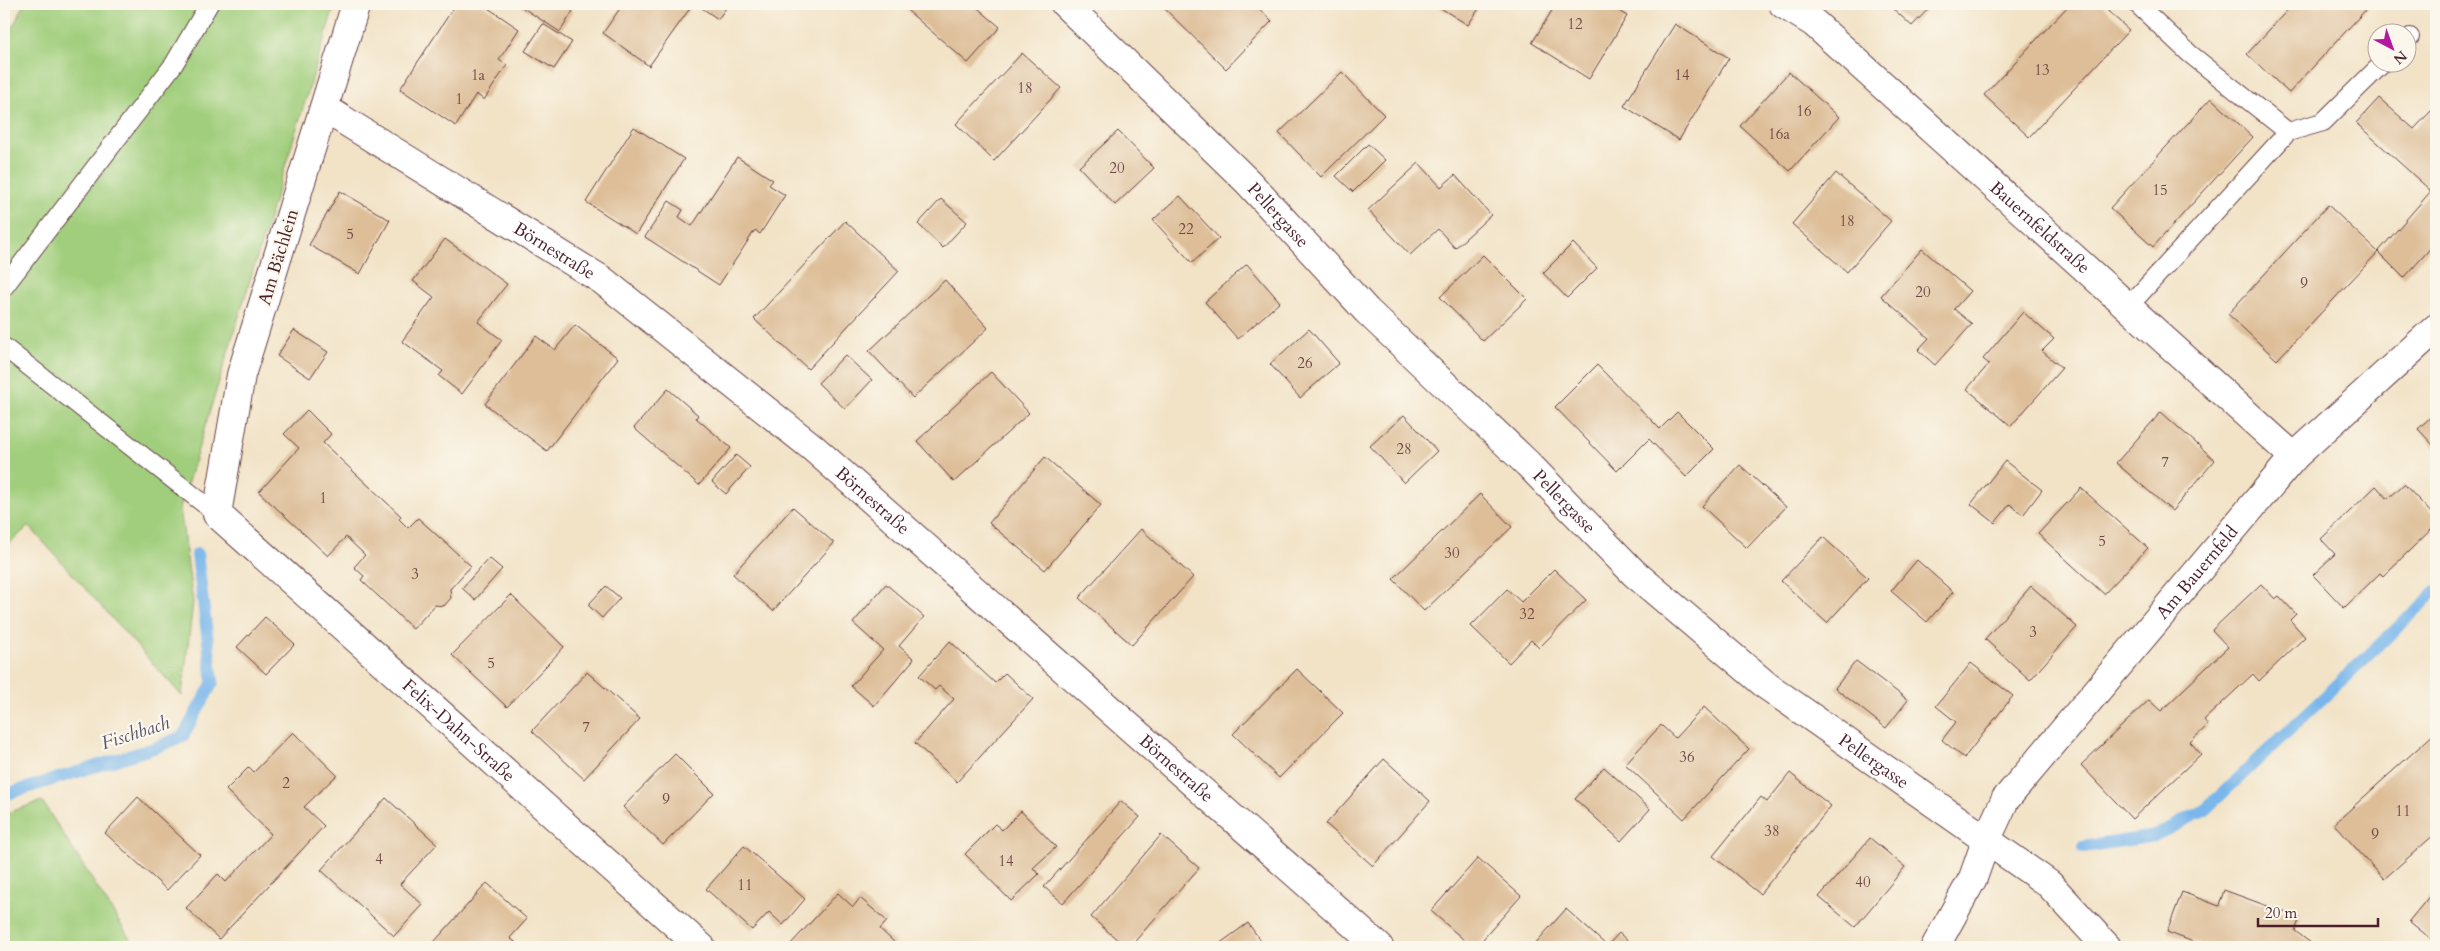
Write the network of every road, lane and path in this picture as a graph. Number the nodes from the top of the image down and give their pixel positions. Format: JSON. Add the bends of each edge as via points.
{"nodes":[{"id":1,"x":209,"y":4,"type":"edge"},
{"id":2,"x":356,"y":4,"type":"edge"},
{"id":3,"x":1065,"y":4,"type":"edge"},
{"id":4,"x":1783,"y":4,"type":"edge"},
{"id":5,"x":2137,"y":4,"type":"edge"},
{"id":6,"x":2374,"y":72,"type":"edge"},
{"id":7,"x":324,"y":108,"type":"junction"},
{"id":8,"x":2288,"y":132,"type":"junction"},
{"id":9,"x":4,"y":287,"type":"edge"},
{"id":10,"x":2128,"y":307,"type":"junction"},
{"id":11,"x":2436,"y":328,"type":"edge"},
{"id":12,"x":4,"y":347,"type":"edge"},
{"id":13,"x":2294,"y":457,"type":"junction"},
{"id":14,"x":217,"y":514,"type":"junction"},
{"id":15,"x":1986,"y":841,"type":"junction"},
{"id":16,"x":701,"y":947,"type":"edge"},
{"id":17,"x":1379,"y":947,"type":"edge"},
{"id":18,"x":1935,"y":947,"type":"edge"},
{"id":19,"x":2107,"y":947,"type":"edge"}],
"edges":[{"from":1,"to":9,"type":"lane","via":[[174,64]]},
{"from":2,"to":7,"type":"street","name":"Am Bächlein"},
{"from":3,"to":15,"type":"street","name":"Pellergasse","via":[[1248,182],[1367,311],[1528,464],[1634,573],[1767,686]]},
{"from":4,"to":10,"type":"street","name":"Bauernfeldstraße","via":[[1814,23]]},
{"from":5,"to":8,"type":"lane","via":[[2190,54]]},
{"from":6,"to":8,"type":"lane","via":[[2323,122]]},
{"from":7,"to":14,"type":"street","name":"Am Bächlein","via":[[241,375]]},
{"from":7,"to":17,"type":"street","name":"Börnestraße","via":[[610,286],[812,447]]},
{"from":8,"to":10,"type":"lane"},
{"from":10,"to":13,"type":"street","name":"Bauernfeldstraße"},
{"from":11,"to":13,"type":"street","name":"Am Bauernfeld"},
{"from":12,"to":14,"type":"lane"},
{"from":13,"to":15,"type":"street","name":"Am Bauernfeld","via":[[2005,800]]},
{"from":14,"to":16,"type":"street","name":"Felix-Dahn-Straße"},
{"from":15,"to":18,"type":"street","via":[[1973,878]]},
{"from":15,"to":19,"type":"street","name":"Pellergasse","via":[[2050,884]]}]}
